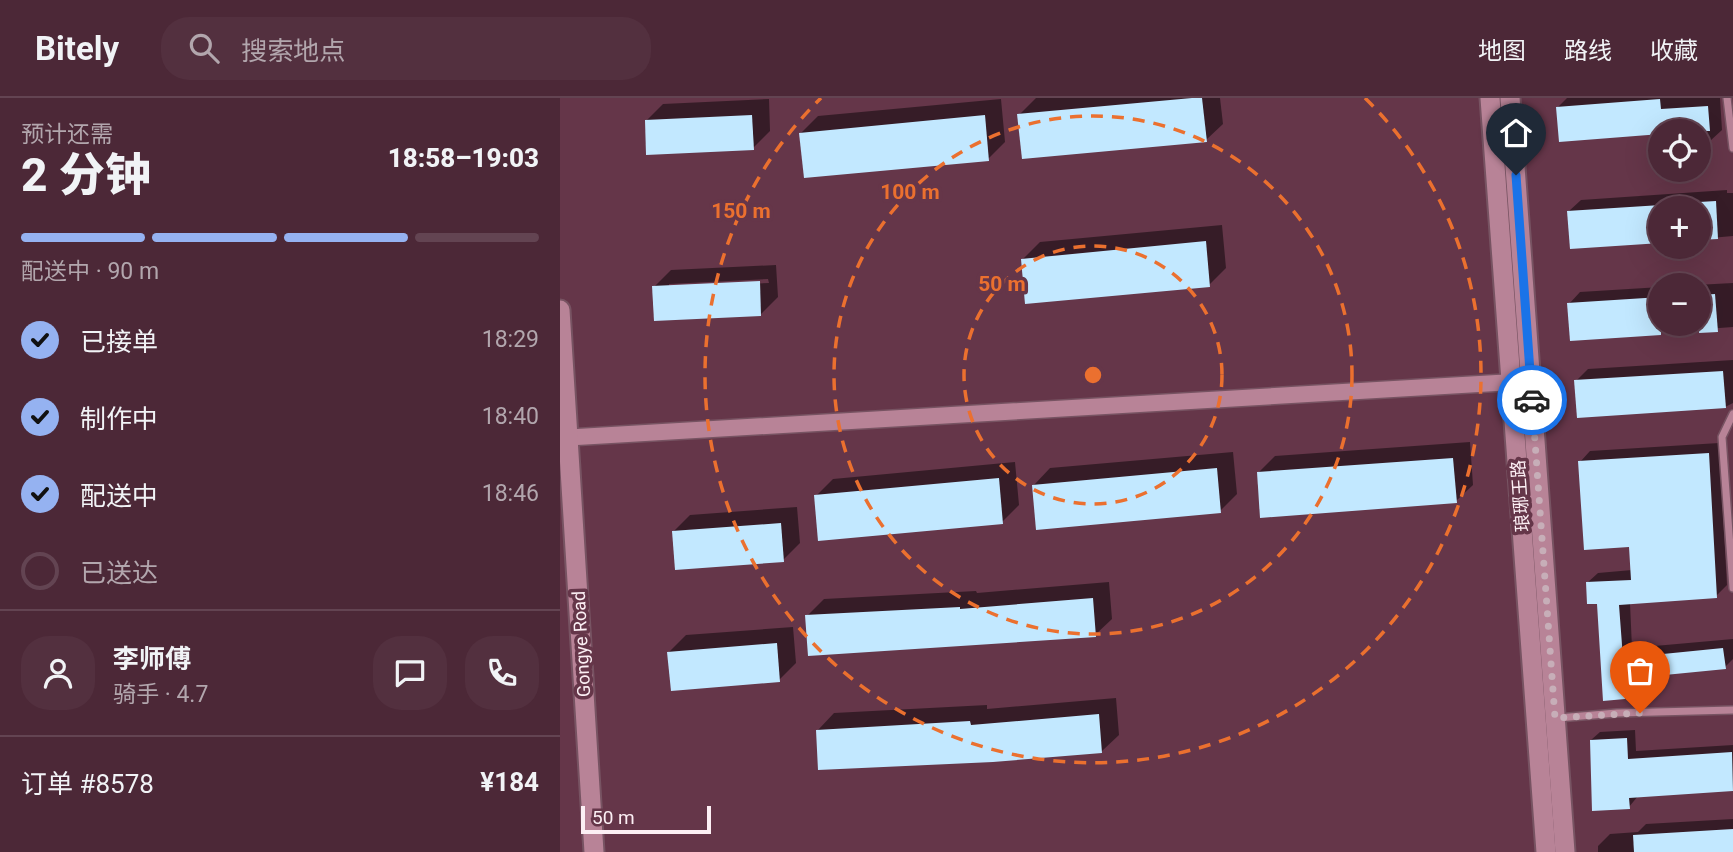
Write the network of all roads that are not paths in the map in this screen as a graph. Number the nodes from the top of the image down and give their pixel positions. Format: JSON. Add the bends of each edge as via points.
{"nodes":[{"id":1,"x":1490,"y":98,"type":"edge"},
{"id":2,"x":1510,"y":98,"type":"edge"},
{"id":3,"x":1727,"y":98,"type":"edge"},
{"id":4,"x":1733,"y":148,"type":"edge"},
{"id":5,"x":560,"y":310,"type":"edge"},
{"id":6,"x":1521,"y":382,"type":"junction"},
{"id":7,"x":1733,"y":414,"type":"edge"},
{"id":8,"x":564,"y":438,"type":"edge"},
{"id":9,"x":1733,"y":588,"type":"edge"},
{"id":10,"x":1733,"y":710,"type":"edge"},
{"id":11,"x":1546,"y":719,"type":"junction"},
{"id":12,"x":594,"y":852,"type":"edge"},
{"id":13,"x":1546,"y":852,"type":"edge"},
{"id":14,"x":1565,"y":852,"type":"edge"}],
"edges":[{"from":1,"to":6,"type":"main road","name":"琅琊王路"},
{"from":2,"to":6,"type":"main road","name":"琅琊王路"},
{"from":3,"to":4,"type":"lane"},
{"from":5,"to":8,"type":"main road","name":"Gongye Road"},
{"from":6,"to":8,"type":"street"},
{"from":6,"to":11,"type":"main road","name":"琅琊王路"},
{"from":7,"to":9,"type":"lane","via":[[1722,437]]},
{"from":8,"to":12,"type":"main road","name":"Gongye Road"},
{"from":10,"to":11,"type":"lane"},
{"from":11,"to":13,"type":"main road","name":"琅琊王路"},
{"from":11,"to":14,"type":"main road","name":"琅琊王路"}]}
